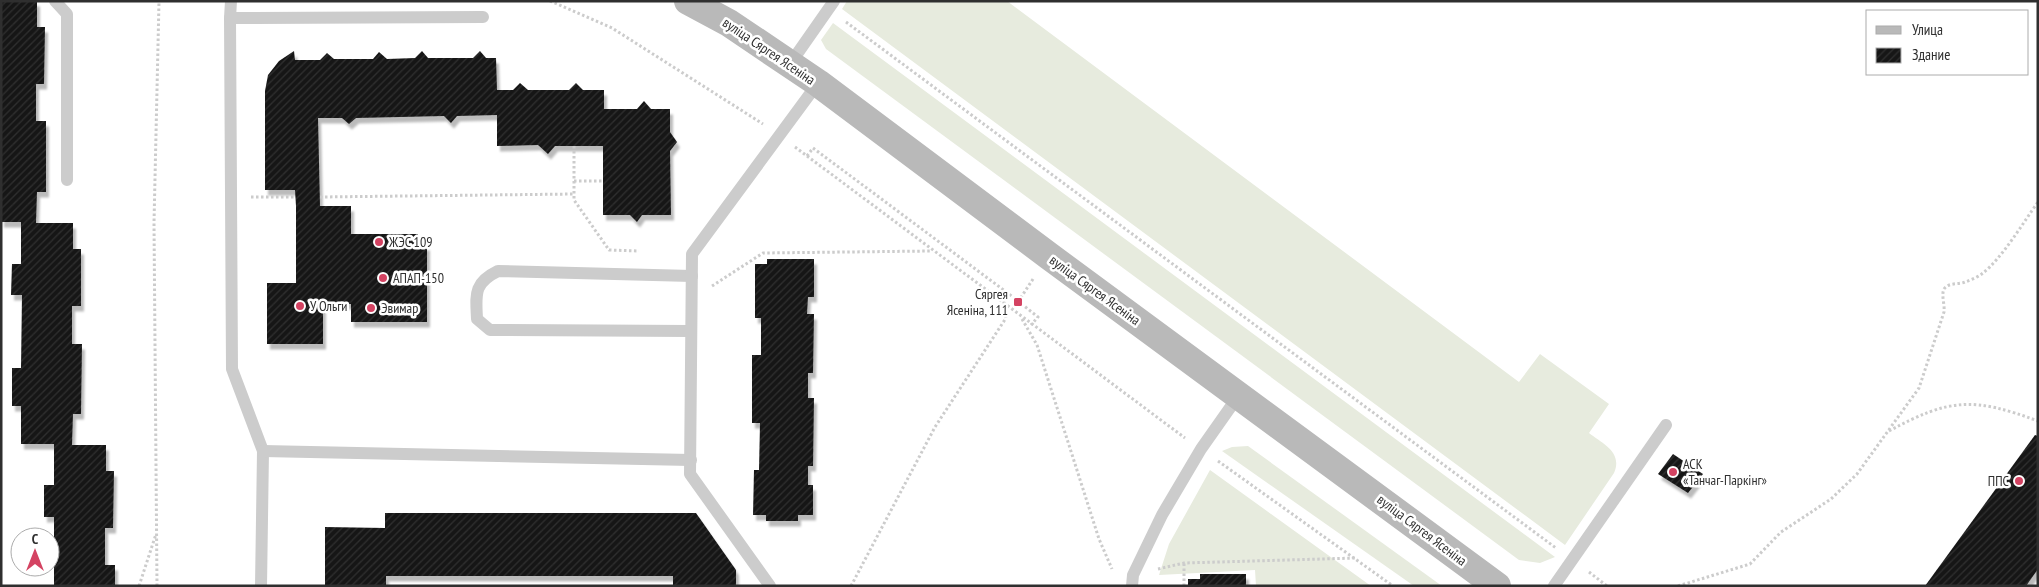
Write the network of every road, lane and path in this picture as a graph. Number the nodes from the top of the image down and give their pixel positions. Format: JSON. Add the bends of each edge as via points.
{"nodes":[{"id":1,"x":55,"y":1,"type":"edge"},
{"id":2,"x":159,"y":1,"type":"edge"},
{"id":3,"x":231,"y":1,"type":"edge"},
{"id":4,"x":550,"y":1,"type":"edge"},
{"id":5,"x":688,"y":1,"type":"edge"},
{"id":6,"x":831,"y":5,"type":"edge"},
{"id":7,"x":482,"y":17,"type":"dead end"},
{"id":8,"x":230,"y":18,"type":"junction"},
{"id":9,"x":790,"y":64,"type":"junction"},
{"id":10,"x":818,"y":83,"type":"junction"},
{"id":11,"x":780,"y":135,"type":"junction"},
{"id":12,"x":574,"y":146,"type":"dead end"},
{"id":13,"x":807,"y":156,"type":"junction"},
{"id":14,"x":68,"y":180,"type":"dead end"},
{"id":15,"x":574,"y":181,"type":"junction"},
{"id":16,"x":604,"y":181,"type":"dead end"},
{"id":17,"x":574,"y":194,"type":"junction"},
{"id":18,"x":320,"y":196,"type":"dead end"},
{"id":19,"x":295,"y":197,"type":"dead end"},
{"id":20,"x":229,"y":198,"type":"junction"},
{"id":21,"x":2038,"y":202,"type":"edge"},
{"id":22,"x":932,"y":250,"type":"junction"},
{"id":23,"x":646,"y":252,"type":"dead end"},
{"id":24,"x":692,"y":276,"type":"junction"},
{"id":25,"x":1009,"y":294,"type":"junction"},
{"id":26,"x":692,"y":299,"type":"junction"},
{"id":27,"x":1003,"y":304,"type":"junction"},
{"id":28,"x":1020,"y":316,"type":"junction"},
{"id":29,"x":1032,"y":325,"type":"junction"},
{"id":30,"x":691,"y":332,"type":"junction"},
{"id":31,"x":1239,"y":395,"type":"junction"},
{"id":32,"x":2038,"y":421,"type":"edge"},
{"id":33,"x":1666,"y":424,"type":"dead end"},
{"id":34,"x":1888,"y":431,"type":"junction"},
{"id":35,"x":1201,"y":449,"type":"junction"},
{"id":36,"x":264,"y":450,"type":"junction"},
{"id":37,"x":690,"y":460,"type":"junction"},
{"id":38,"x":157,"y":532,"type":"junction"},
{"id":39,"x":1356,"y":558,"type":"junction"},
{"id":40,"x":1572,"y":560,"type":"junction"},
{"id":41,"x":1184,"y":563,"type":"junction"},
{"id":42,"x":1113,"y":570,"type":"dead end"},
{"id":43,"x":1133,"y":581,"type":"edge"},
{"id":44,"x":139,"y":586,"type":"edge"},
{"id":45,"x":157,"y":586,"type":"edge"},
{"id":46,"x":261,"y":586,"type":"edge"},
{"id":47,"x":770,"y":586,"type":"edge"},
{"id":48,"x":851,"y":586,"type":"edge"},
{"id":49,"x":1184,"y":586,"type":"edge"},
{"id":50,"x":1393,"y":586,"type":"edge"},
{"id":51,"x":1498,"y":586,"type":"edge"},
{"id":52,"x":1554,"y":586,"type":"edge"},
{"id":53,"x":1607,"y":586,"type":"edge"},
{"id":54,"x":1678,"y":586,"type":"edge"}],
"edges":[{"from":1,"to":14,"type":"lane","via":[[67,14]]},
{"from":2,"to":38,"type":"path","via":[[154,223]]},
{"from":3,"to":8,"type":"lane"},
{"from":4,"to":11,"type":"path","via":[[612,28]]},
{"from":5,"to":9,"type":"main road","name":"вуліца Сяргея Ясеніна","via":[[729,22]]},
{"from":6,"to":9,"type":"lane"},
{"from":6,"to":40,"type":"path"},
{"from":7,"to":8,"type":"lane"},
{"from":8,"to":20,"type":"lane"},
{"from":9,"to":10,"type":"main road","name":"вуліца Сяргея Ясеніна"},
{"from":10,"to":11,"type":"lane"},
{"from":10,"to":31,"type":"main road","name":"вуліца Сяргея Ясеніна"},
{"from":11,"to":13,"type":"path"},
{"from":11,"to":24,"type":"lane","via":[[692,254]]},
{"from":12,"to":15,"type":"path"},
{"from":13,"to":22,"type":"path"},
{"from":13,"to":25,"type":"path","via":[[813,148]]},
{"from":15,"to":16,"type":"path"},
{"from":15,"to":17,"type":"path"},
{"from":17,"to":18,"type":"path"},
{"from":17,"to":23,"type":"path","via":[[574,200],[609,250]]},
{"from":19,"to":20,"type":"path"},
{"from":20,"to":36,"type":"lane","via":[[232,369]]},
{"from":21,"to":34,"type":"path","via":[[1998,258],[1983,273],[1945,288],[1944,312],[1923,378]]},
{"from":22,"to":26,"type":"path","via":[[763,253]]},
{"from":22,"to":27,"type":"path"},
{"from":24,"to":26,"type":"lane"},
{"from":24,"to":30,"type":"lane","via":[[498,271],[484,278],[476,295],[477,320],[490,330]]},
{"from":25,"to":27,"type":"path"},
{"from":25,"to":29,"type":"path","via":[[1038,316]]},
{"from":26,"to":30,"type":"lane"},
{"from":27,"to":28,"type":"path"},
{"from":27,"to":48,"type":"path","via":[[1006,318],[936,427]]},
{"from":28,"to":29,"type":"path"},
{"from":28,"to":42,"type":"path","via":[[1037,344],[1099,539]]},
{"from":29,"to":35,"type":"path"},
{"from":30,"to":37,"type":"lane"},
{"from":31,"to":35,"type":"lane"},
{"from":31,"to":51,"type":"main road","name":"вуліца Сяргея Ясеніна"},
{"from":32,"to":34,"type":"path","via":[[1999,407],[1960,404],[1924,413]]},
{"from":33,"to":40,"type":"lane"},
{"from":34,"to":54,"type":"path","via":[[1857,474],[1831,499],[1781,532],[1750,564]]},
{"from":35,"to":39,"type":"path"},
{"from":35,"to":43,"type":"lane","via":[[1162,515]]},
{"from":36,"to":37,"type":"lane"},
{"from":36,"to":46,"type":"lane"},
{"from":37,"to":47,"type":"lane","via":[[690,474]]},
{"from":38,"to":44,"type":"path"},
{"from":38,"to":45,"type":"path"},
{"from":39,"to":41,"type":"path"},
{"from":39,"to":50,"type":"path"},
{"from":40,"to":52,"type":"lane"},
{"from":40,"to":53,"type":"path"},
{"from":41,"to":43,"type":"path"},
{"from":41,"to":49,"type":"path"}]}
